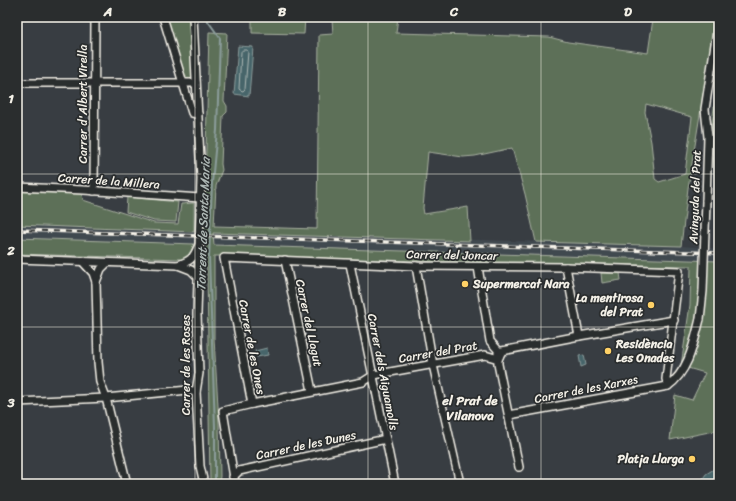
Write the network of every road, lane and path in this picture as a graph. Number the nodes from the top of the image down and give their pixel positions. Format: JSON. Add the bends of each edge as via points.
{"nodes":[{"id":1,"x":95,"y":17,"type":"edge"},
{"id":2,"x":163,"y":17,"type":"edge"},
{"id":3,"x":193,"y":17,"type":"edge"},
{"id":4,"x":719,"y":18,"type":"edge"},
{"id":5,"x":17,"y":83,"type":"edge"},
{"id":6,"x":94,"y":83,"type":"junction"},
{"id":7,"x":183,"y":83,"type":"junction"},
{"id":8,"x":196,"y":83,"type":"junction"},
{"id":9,"x":198,"y":114,"type":"junction"},
{"id":10,"x":17,"y":187,"type":"edge"},
{"id":11,"x":94,"y":191,"type":"junction"},
{"id":12,"x":200,"y":198,"type":"junction"},
{"id":13,"x":199,"y":245,"type":"junction"},
{"id":14,"x":224,"y":258,"type":"joint"},
{"id":15,"x":17,"y":259,"type":"edge"},
{"id":16,"x":285,"y":260,"type":"junction"},
{"id":17,"x":82,"y":261,"type":"junction"},
{"id":18,"x":107,"y":263,"type":"junction"},
{"id":19,"x":350,"y":264,"type":"junction"},
{"id":20,"x":178,"y":265,"type":"junction"},
{"id":21,"x":416,"y":266,"type":"junction"},
{"id":22,"x":478,"y":267,"type":"junction"},
{"id":23,"x":566,"y":267,"type":"junction"},
{"id":24,"x":198,"y":278,"type":"junction"},
{"id":25,"x":96,"y":282,"type":"junction"},
{"id":26,"x":674,"y":320,"type":"junction"},
{"id":27,"x":579,"y":336,"type":"junction"},
{"id":28,"x":499,"y":357,"type":"junction"},
{"id":29,"x":433,"y":364,"type":"junction"},
{"id":30,"x":668,"y":367,"type":"junction"},
{"id":31,"x":680,"y":373,"type":"junction"},
{"id":32,"x":374,"y":375,"type":"junction"},
{"id":33,"x":668,"y":386,"type":"junction"},
{"id":34,"x":312,"y":391,"type":"junction"},
{"id":35,"x":196,"y":392,"type":"junction"},
{"id":36,"x":106,"y":398,"type":"junction"},
{"id":37,"x":17,"y":402,"type":"edge"},
{"id":38,"x":252,"y":404,"type":"junction"},
{"id":39,"x":508,"y":415,"type":"junction"},
{"id":40,"x":386,"y":439,"type":"junction"},
{"id":41,"x":232,"y":465,"type":"junction"},
{"id":42,"x":519,"y":467,"type":"dead end"},
{"id":43,"x":239,"y":471,"type":"junction"},
{"id":44,"x":459,"y":479,"type":"dead end"},
{"id":45,"x":234,"y":481,"type":"edge"},
{"id":46,"x":127,"y":484,"type":"edge"},
{"id":47,"x":204,"y":484,"type":"edge"},
{"id":48,"x":395,"y":484,"type":"edge"}],
"edges":[{"from":1,"to":6,"type":"street","name":"Carrer d'Albert Virella"},
{"from":2,"to":7,"type":"street"},
{"from":3,"to":8,"type":"street","name":"Carrer de les Roses"},
{"from":4,"to":31,"type":"street","name":"Avinguda del Prat","bridge":true,"via":[[705,109],[708,137],[700,319],[687,362]]},
{"from":5,"to":6,"type":"street"},
{"from":6,"to":7,"type":"street"},
{"from":6,"to":11,"type":"street","name":"Carrer d'Albert Virella"},
{"from":7,"to":8,"type":"street"},
{"from":7,"to":9,"type":"street","via":[[192,113]]},
{"from":8,"to":9,"type":"street","name":"Carrer de les Roses"},
{"from":9,"to":12,"type":"street","name":"Carrer de les Roses"},
{"from":10,"to":11,"type":"street","name":"Carrer de la Millera"},
{"from":11,"to":12,"type":"street","name":"Carrer de la Millera"},
{"from":12,"to":13,"type":"street","name":"Carrer de les Roses"},
{"from":13,"to":20,"type":"street","via":[[189,261]]},
{"from":13,"to":24,"type":"street","name":"Carrer de les Roses"},
{"from":14,"to":16,"type":"street","name":"Carrer del Joncar"},
{"from":14,"to":38,"type":"street","name":"Carrer de les Ones"},
{"from":15,"to":17,"type":"street"},
{"from":16,"to":19,"type":"street","name":"Carrer del Joncar"},
{"from":16,"to":34,"type":"street","name":"Carrer del Llagut"},
{"from":17,"to":18,"type":"street"},
{"from":17,"to":25,"type":"street","via":[[93,273]]},
{"from":18,"to":20,"type":"street"},
{"from":18,"to":25,"type":"street","via":[[101,269]]},
{"from":19,"to":21,"type":"street","name":"Carrer del Joncar"},
{"from":19,"to":32,"type":"street","name":"Carrer dels Aiguamolls"},
{"from":20,"to":24,"type":"street","via":[[191,270]]},
{"from":21,"to":22,"type":"street","name":"Carrer del Joncar"},
{"from":21,"to":29,"type":"street"},
{"from":22,"to":23,"type":"street","name":"Carrer del Joncar"},
{"from":22,"to":28,"type":"street","via":[[490,341],[498,350]]},
{"from":23,"to":26,"type":"street","name":"Carrer del Joncar","via":[[679,271]]},
{"from":23,"to":27,"type":"street"},
{"from":24,"to":35,"type":"street","name":"Carrer de les Roses","via":[[199,374]]},
{"from":25,"to":36,"type":"street","via":[[98,362],[100,382]]},
{"from":26,"to":27,"type":"street"},
{"from":26,"to":30,"type":"street"},
{"from":27,"to":28,"type":"street","via":[[502,351]]},
{"from":28,"to":29,"type":"street","name":"Carrer del Prat","via":[[485,355]]},
{"from":28,"to":39,"type":"street","via":[[498,364]]},
{"from":29,"to":32,"type":"street","name":"Carrer del Prat"},
{"from":29,"to":44,"type":"street"},
{"from":30,"to":31,"type":"street","via":[[673,374]]},
{"from":30,"to":33,"type":"street"},
{"from":31,"to":33,"type":"street","name":"Avinguda del Prat"},
{"from":32,"to":34,"type":"street","name":"Carrer del Prat","via":[[363,382]]},
{"from":32,"to":40,"type":"street","name":"Carrer dels Aiguamolls"},
{"from":33,"to":39,"type":"street","name":"Carrer de les Xarxes"},
{"from":34,"to":38,"type":"street","name":"Carrer del Prat"},
{"from":35,"to":36,"type":"street","via":[[188,390]]},
{"from":35,"to":47,"type":"street","name":"Carrer de les Roses","via":[[200,466]]},
{"from":36,"to":37,"type":"street"},
{"from":36,"to":46,"type":"street"},
{"from":38,"to":41,"type":"street","name":"Carrer de les Ones","via":[[223,412]]},
{"from":39,"to":42,"type":"street"},
{"from":40,"to":43,"type":"street","name":"Carrer de les Dunes"},
{"from":40,"to":48,"type":"street","name":"Carrer dels Aiguamolls"},
{"from":41,"to":43,"type":"street"},
{"from":41,"to":45,"type":"street","name":"Carrer de les Ones"},
{"from":43,"to":45,"type":"street"}]}
